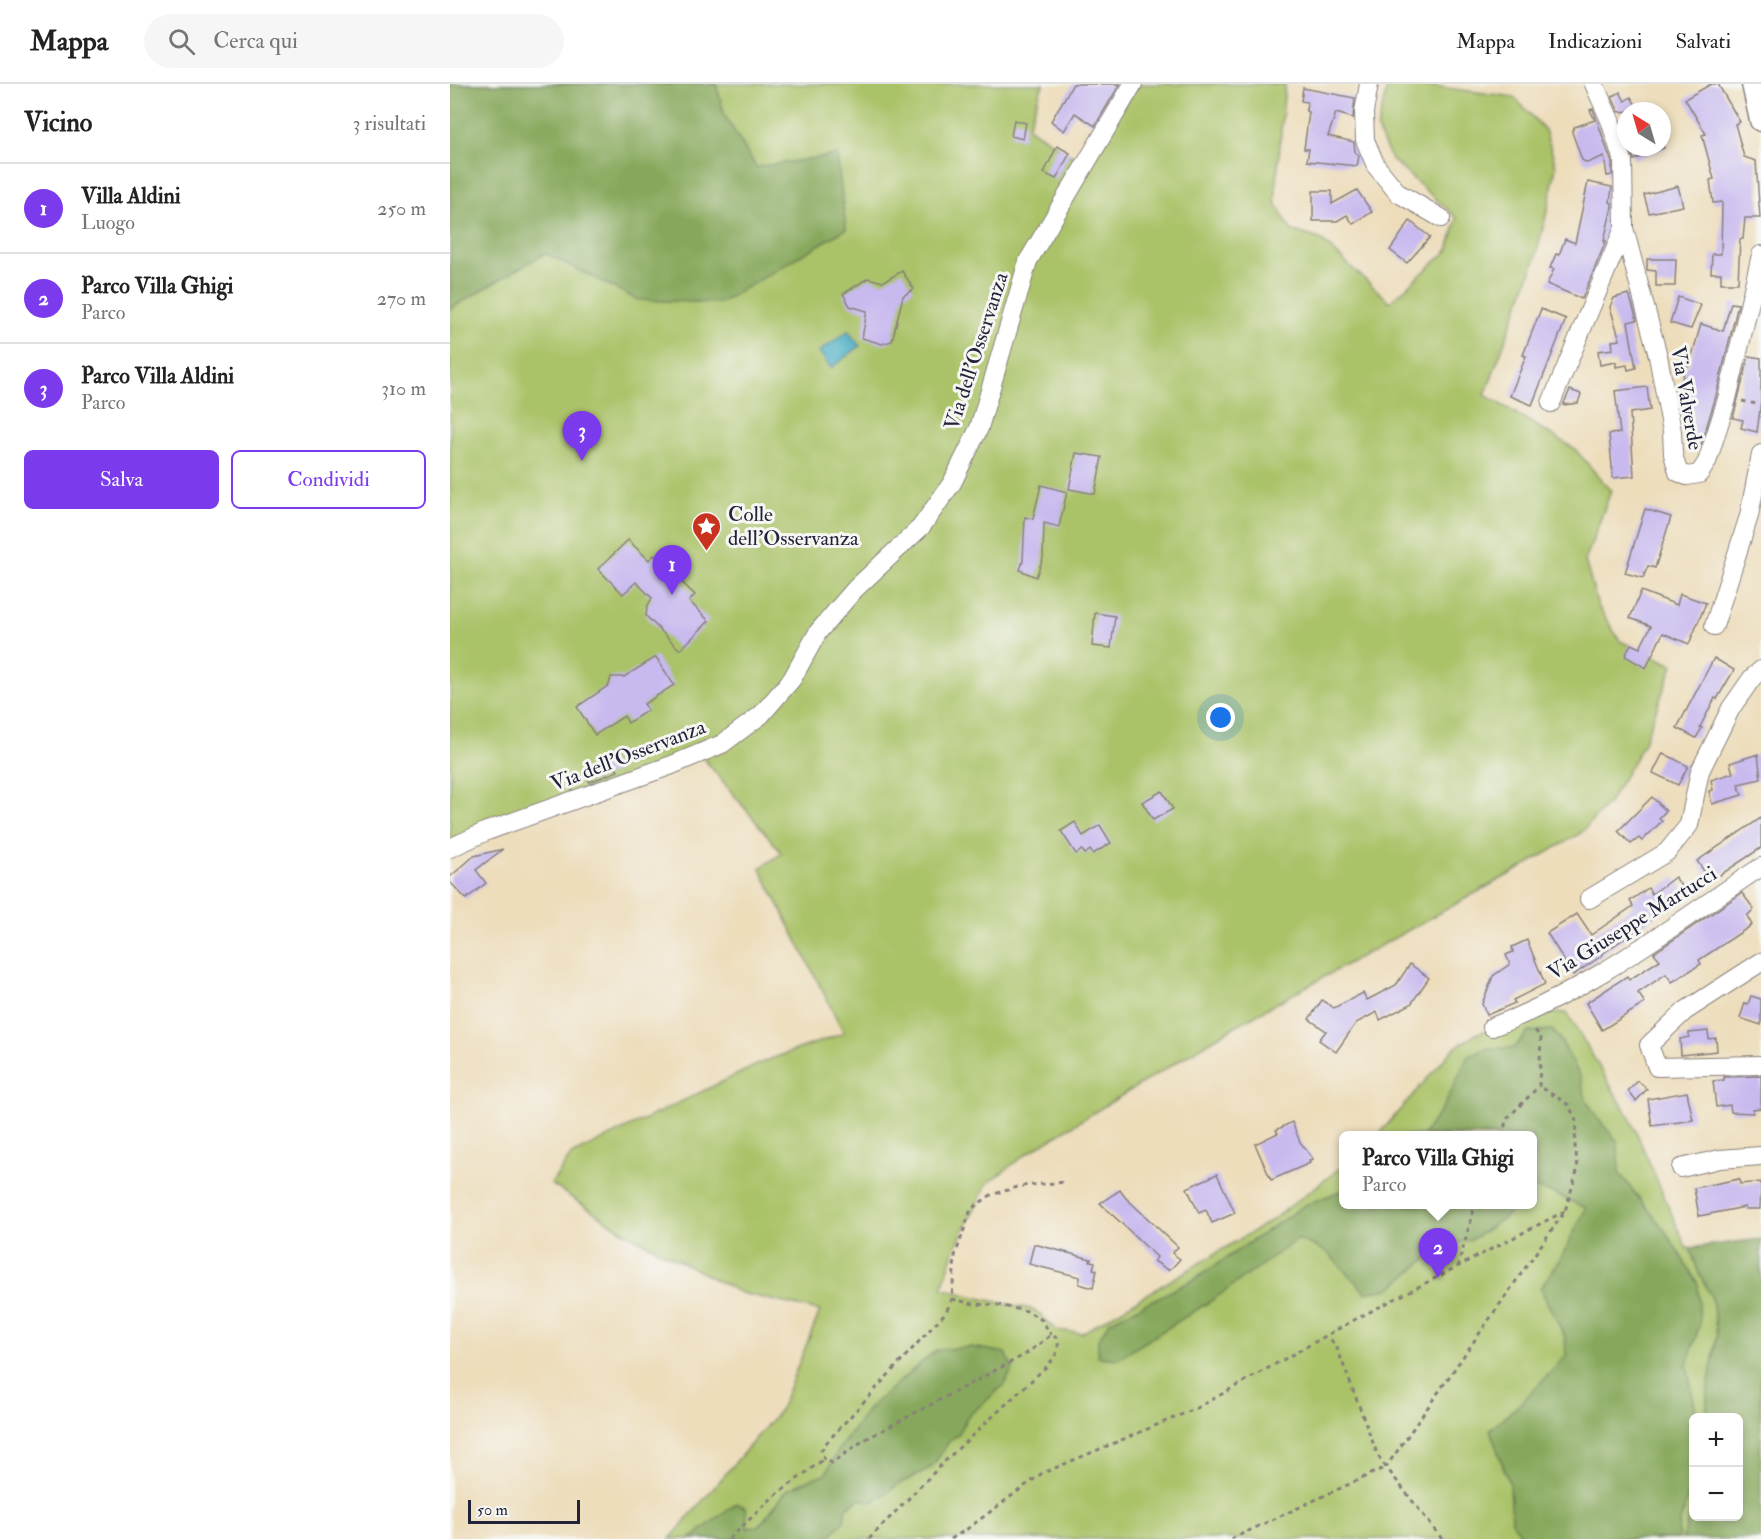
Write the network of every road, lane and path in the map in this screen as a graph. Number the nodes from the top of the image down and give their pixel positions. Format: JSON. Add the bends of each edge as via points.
{"nodes":[{"id":1,"x":1133,"y":84,"type":"edge"},
{"id":2,"x":1369,"y":84,"type":"edge"},
{"id":3,"x":1594,"y":84,"type":"edge"},
{"id":4,"x":1753,"y":84,"type":"edge"},
{"id":5,"x":1760,"y":113,"type":"edge"},
{"id":6,"x":1441,"y":218,"type":"dead end"},
{"id":7,"x":1624,"y":228,"type":"junction"},
{"id":8,"x":1761,"y":255,"type":"edge"},
{"id":9,"x":1551,"y":403,"type":"dead end"},
{"id":10,"x":1761,"y":454,"type":"edge"},
{"id":11,"x":1714,"y":626,"type":"dead end"},
{"id":12,"x":1761,"y":670,"type":"edge"},
{"id":13,"x":450,"y":848,"type":"edge"},
{"id":14,"x":1761,"y":867,"type":"edge"},
{"id":15,"x":1589,"y":899,"type":"dead end"},
{"id":16,"x":1761,"y":962,"type":"edge"},
{"id":17,"x":1522,"y":1016,"type":"junction"},
{"id":18,"x":1492,"y":1027,"type":"dead end"},
{"id":19,"x":1761,"y":1065,"type":"edge"},
{"id":20,"x":1539,"y":1086,"type":"junction"},
{"id":21,"x":1504,"y":1131,"type":"edge"},
{"id":22,"x":1761,"y":1156,"type":"edge"},
{"id":23,"x":1681,"y":1168,"type":"dead end"},
{"id":24,"x":1066,"y":1182,"type":"dead end"},
{"id":25,"x":1474,"y":1209,"type":"edge"},
{"id":26,"x":1565,"y":1211,"type":"junction"},
{"id":27,"x":1458,"y":1267,"type":"junction"},
{"id":28,"x":952,"y":1299,"type":"junction"},
{"id":29,"x":1052,"y":1335,"type":"junction"},
{"id":30,"x":1328,"y":1336,"type":"junction"},
{"id":31,"x":824,"y":1459,"type":"junction"},
{"id":32,"x":1386,"y":1467,"type":"junction"},
{"id":33,"x":729,"y":1539,"type":"edge"},
{"id":34,"x":869,"y":1539,"type":"edge"},
{"id":35,"x":951,"y":1539,"type":"edge"},
{"id":36,"x":1232,"y":1539,"type":"edge"},
{"id":37,"x":1442,"y":1539,"type":"edge"}],
"edges":[{"from":1,"to":13,"type":"street","name":"Via dell'Osservanza","via":[[1028,261],[979,428],[952,483],[921,527],[818,632],[792,679],[761,715],[722,744]]},
{"from":2,"to":6,"type":"street","via":[[1365,140],[1376,166],[1398,193]]},
{"from":3,"to":7,"type":"street","name":"Via Valverde","via":[[1623,161]]},
{"from":4,"to":5,"type":"main road"},
{"from":7,"to":8,"type":"street","name":"Via Valverde","via":[[1658,356],[1672,454],[1678,472],[1687,476],[1699,474],[1707,462],[1727,399]]},
{"from":7,"to":9,"type":"street","name":"Via Valverde"},
{"from":10,"to":11,"type":"street","via":[[1749,516]]},
{"from":12,"to":15,"type":"street","via":[[1731,708],[1700,771],[1689,825],[1667,852]]},
{"from":14,"to":17,"type":"street","name":"Via Giuseppe Martucci","via":[[1601,974]]},
{"from":16,"to":19,"type":"street","via":[[1685,1011],[1649,1045],[1657,1067]]},
{"from":17,"to":18,"type":"street","name":"Via Giuseppe Martucci"},
{"from":17,"to":20,"type":"path","via":[[1541,1037]]},
{"from":20,"to":21,"type":"path","via":[[1506,1120]]},
{"from":20,"to":26,"type":"path","via":[[1569,1105],[1576,1121],[1578,1168]]},
{"from":22,"to":23,"type":"street","via":[[1720,1159]]},
{"from":24,"to":28,"type":"path","via":[[1021,1186],[991,1195],[971,1209],[955,1256]]},
{"from":25,"to":27,"type":"path"},
{"from":26,"to":27,"type":"path"},
{"from":26,"to":32,"type":"path"},
{"from":27,"to":30,"type":"path"},
{"from":28,"to":29,"type":"path","via":[[1027,1311],[1042,1320]]},
{"from":28,"to":31,"type":"path","via":[[946,1312],[827,1442],[822,1451]]},
{"from":29,"to":31,"type":"path","via":[[1026,1354],[864,1440],[832,1463]]},
{"from":29,"to":34,"type":"path","via":[[1057,1338],[1058,1352],[1046,1367],[948,1458]]},
{"from":30,"to":32,"type":"path","via":[[1337,1348]]},
{"from":30,"to":35,"type":"path","via":[[1197,1408],[1041,1474]]},
{"from":31,"to":33,"type":"path","via":[[771,1498]]},
{"from":32,"to":36,"type":"path"},
{"from":32,"to":37,"type":"path"}]}
